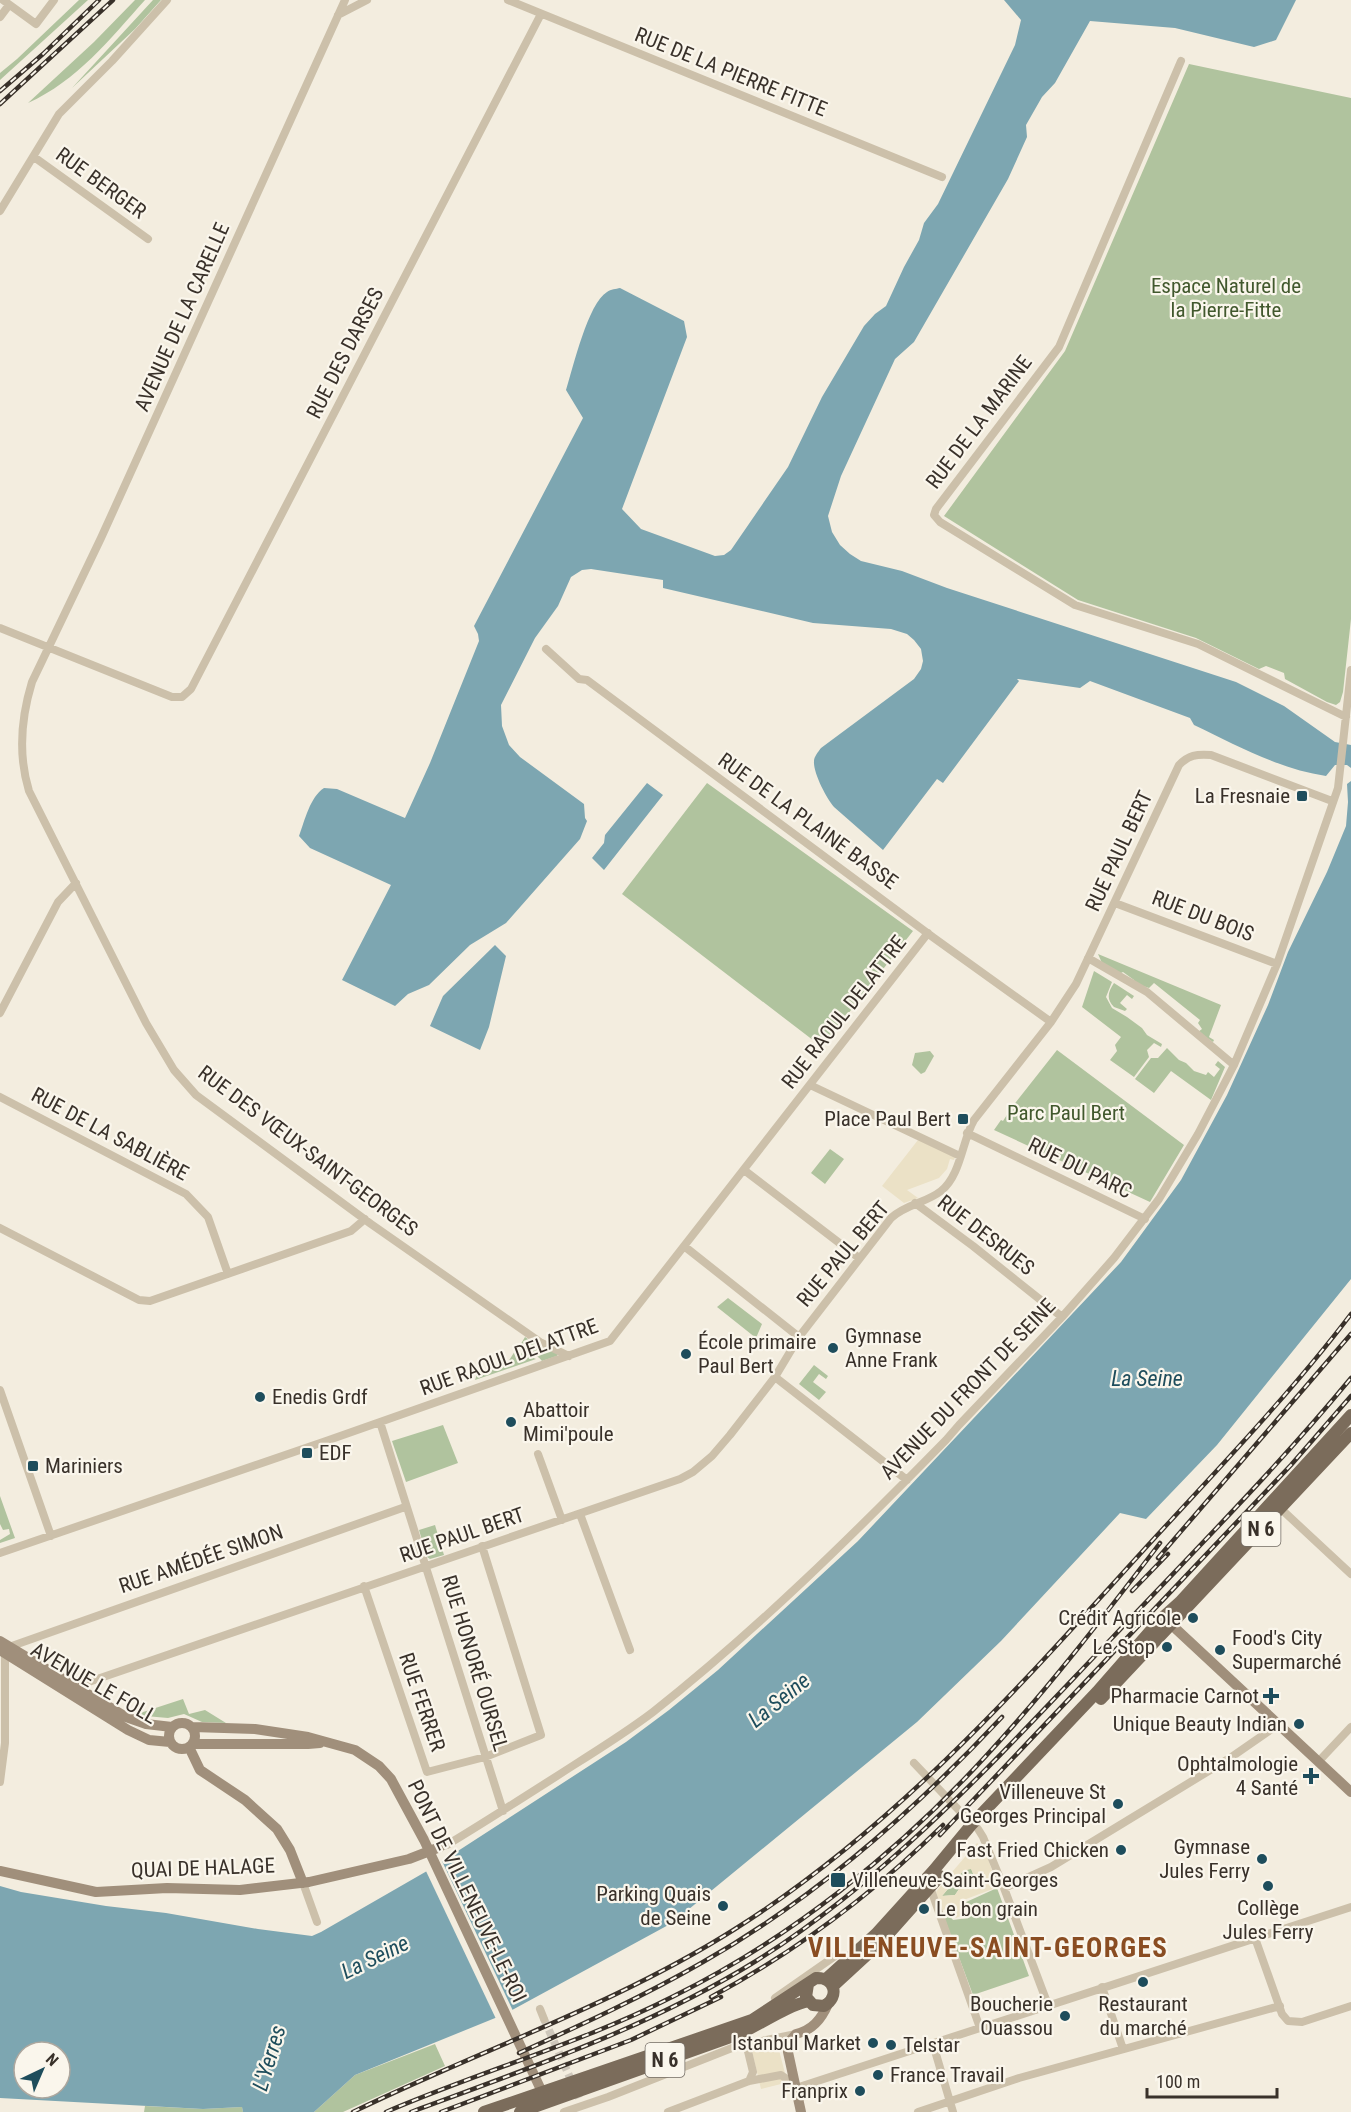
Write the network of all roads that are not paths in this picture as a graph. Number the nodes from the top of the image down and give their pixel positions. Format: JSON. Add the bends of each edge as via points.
{"nodes":[{"id":1,"x":54,"y":0,"type":"edge"},
{"id":2,"x":167,"y":0,"type":"edge"},
{"id":3,"x":345,"y":0,"type":"edge"},
{"id":4,"x":368,"y":0,"type":"edge"},
{"id":5,"x":507,"y":0,"type":"edge"},
{"id":6,"x":6,"y":2,"type":"edge"},
{"id":7,"x":541,"y":14,"type":"junction"},
{"id":8,"x":338,"y":15,"type":"junction"},
{"id":9,"x":0,"y":17,"type":"edge"},
{"id":10,"x":1181,"y":61,"type":"dead end"},
{"id":11,"x":34,"y":157,"type":"junction"},
{"id":12,"x":942,"y":177,"type":"dead end"},
{"id":13,"x":0,"y":211,"type":"edge"},
{"id":14,"x":148,"y":239,"type":"dead end"},
{"id":15,"x":0,"y":628,"type":"edge"},
{"id":16,"x":50,"y":648,"type":"junction"},
{"id":17,"x":546,"y":650,"type":"dead end"},
{"id":18,"x":1351,"y":670,"type":"edge"},
{"id":19,"x":1346,"y":717,"type":"junction"},
{"id":20,"x":1332,"y":801,"type":"junction"},
{"id":21,"x":76,"y":883,"type":"junction"},
{"id":22,"x":1115,"y":903,"type":"junction"},
{"id":23,"x":928,"y":933,"type":"junction"},
{"id":24,"x":1089,"y":958,"type":"junction"},
{"id":25,"x":1277,"y":964,"type":"junction"},
{"id":26,"x":0,"y":1013,"type":"edge"},
{"id":27,"x":1051,"y":1022,"type":"junction"},
{"id":28,"x":1234,"y":1065,"type":"junction"},
{"id":29,"x":810,"y":1085,"type":"junction"},
{"id":30,"x":0,"y":1097,"type":"edge"},
{"id":31,"x":967,"y":1133,"type":"junction"},
{"id":32,"x":960,"y":1156,"type":"junction"},
{"id":33,"x":744,"y":1170,"type":"junction"},
{"id":34,"x":915,"y":1203,"type":"junction"},
{"id":35,"x":365,"y":1219,"type":"junction"},
{"id":36,"x":1145,"y":1219,"type":"junction"},
{"id":37,"x":0,"y":1228,"type":"edge"},
{"id":38,"x":684,"y":1246,"type":"junction"},
{"id":39,"x":859,"y":1258,"type":"junction"},
{"id":40,"x":228,"y":1274,"type":"junction"},
{"id":41,"x":1062,"y":1317,"type":"junction"},
{"id":42,"x":799,"y":1337,"type":"junction"},
{"id":43,"x":569,"y":1356,"type":"junction"},
{"id":44,"x":775,"y":1377,"type":"junction"},
{"id":45,"x":0,"y":1390,"type":"edge"},
{"id":46,"x":1351,"y":1415,"type":"edge"},
{"id":47,"x":380,"y":1422,"type":"junction"},
{"id":48,"x":1351,"y":1433,"type":"edge"},
{"id":49,"x":538,"y":1454,"type":"dead end"},
{"id":50,"x":907,"y":1480,"type":"junction"},
{"id":51,"x":405,"y":1507,"type":"junction"},
{"id":52,"x":1280,"y":1508,"type":"junction"},
{"id":53,"x":580,"y":1514,"type":"junction"},
{"id":54,"x":562,"y":1520,"type":"junction"},
{"id":55,"x":51,"y":1536,"type":"junction"},
{"id":56,"x":482,"y":1546,"type":"junction"},
{"id":57,"x":0,"y":1553,"type":"edge"},
{"id":58,"x":426,"y":1566,"type":"junction"},
{"id":59,"x":1351,"y":1574,"type":"edge"},
{"id":60,"x":364,"y":1586,"type":"junction"},
{"id":61,"x":1165,"y":1622,"type":"junction"},
{"id":62,"x":4,"y":1647,"type":"edge"},
{"id":63,"x":630,"y":1650,"type":"dead end"},
{"id":64,"x":77,"y":1686,"type":"junction"},
{"id":65,"x":1279,"y":1724,"type":"junction"},
{"id":66,"x":172,"y":1727,"type":"junction"},
{"id":67,"x":193,"y":1727,"type":"junction"},
{"id":68,"x":1351,"y":1727,"type":"edge"},
{"id":69,"x":170,"y":1742,"type":"junction"},
{"id":70,"x":323,"y":1742,"type":"junction"},
{"id":71,"x":191,"y":1746,"type":"junction"},
{"id":72,"x":485,"y":1757,"type":"junction"},
{"id":73,"x":1319,"y":1761,"type":"junction"},
{"id":74,"x":914,"y":1762,"type":"dead end"},
{"id":75,"x":0,"y":1782,"type":"edge"},
{"id":76,"x":1351,"y":1792,"type":"edge"},
{"id":77,"x":503,"y":1811,"type":"junction"},
{"id":78,"x":975,"y":1827,"type":"junction"},
{"id":79,"x":440,"y":1847,"type":"joint"},
{"id":80,"x":0,"y":1871,"type":"edge"},
{"id":81,"x":303,"y":1883,"type":"junction"},
{"id":82,"x":930,"y":1887,"type":"junction"},
{"id":83,"x":1004,"y":1888,"type":"junction"},
{"id":84,"x":1351,"y":1907,"type":"edge"},
{"id":85,"x":317,"y":1922,"type":"dead end"},
{"id":86,"x":1255,"y":1938,"type":"junction"},
{"id":87,"x":838,"y":1954,"type":"dead end"},
{"id":88,"x":819,"y":1980,"type":"junction"},
{"id":89,"x":1102,"y":1988,"type":"junction"},
{"id":90,"x":811,"y":2003,"type":"junction"},
{"id":91,"x":828,"y":2004,"type":"junction"},
{"id":92,"x":1048,"y":2005,"type":"junction"},
{"id":93,"x":1280,"y":2006,"type":"junction"},
{"id":94,"x":1351,"y":2006,"type":"edge"},
{"id":95,"x":779,"y":2007,"type":"junction"},
{"id":96,"x":540,"y":2009,"type":"dead end"},
{"id":97,"x":544,"y":2019,"type":"tunnel mouth"},
{"id":98,"x":811,"y":2028,"type":"junction"},
{"id":99,"x":980,"y":2028,"type":"junction"},
{"id":100,"x":793,"y":2037,"type":"junction"},
{"id":101,"x":746,"y":2043,"type":"junction"},
{"id":102,"x":933,"y":2044,"type":"junction"},
{"id":103,"x":1123,"y":2049,"type":"junction"},
{"id":104,"x":787,"y":2079,"type":"dead end"},
{"id":105,"x":749,"y":2081,"type":"junction"},
{"id":106,"x":796,"y":2088,"type":"junction"},
{"id":107,"x":544,"y":2098,"type":"junction"},
{"id":108,"x":950,"y":2102,"type":"junction"},
{"id":109,"x":484,"y":2112,"type":"edge"},
{"id":110,"x":520,"y":2112,"type":"edge"},
{"id":111,"x":564,"y":2112,"type":"edge"},
{"id":112,"x":668,"y":2112,"type":"edge"},
{"id":113,"x":801,"y":2112,"type":"edge"},
{"id":114,"x":918,"y":2112,"type":"edge"},
{"id":115,"x":953,"y":2112,"type":"edge"}],
"edges":[{"from":1,"to":6,"type":"street","via":[[36,24]]},
{"from":2,"to":11,"type":"street","via":[[59,114]]},
{"from":3,"to":8,"type":"street","name":"AVENUE DE LA CARELLE"},
{"from":4,"to":8,"type":"street"},
{"from":5,"to":7,"type":"street","name":"RUE DE LA PIERRE FITTE"},
{"from":6,"to":9,"type":"street"},
{"from":7,"to":12,"type":"street","name":"RUE DE LA PIERRE FITTE"},
{"from":7,"to":16,"type":"street","name":"RUE DES DARSES","via":[[188,692],[172,697]]},
{"from":8,"to":16,"type":"street","name":"AVENUE DE LA CARELLE"},
{"from":10,"to":19,"type":"street","name":"RUE DE LA MARINE","via":[[1059,347],[934,515],[1075,605],[1198,644]]},
{"from":11,"to":13,"type":"street"},
{"from":11,"to":14,"type":"street","name":"RUE BERGER"},
{"from":15,"to":16,"type":"street"},
{"from":16,"to":21,"type":"street","name":"RUE DES VŒUX-SAINT-GEORGES","via":[[28,695],[22,732],[24,771],[29,791]]},
{"from":17,"to":23,"type":"street","name":"RUE DE LA PLAINE BASSE","via":[[579,679],[587,680]]},
{"from":18,"to":19,"type":"street"},
{"from":19,"to":20,"type":"street","name":"AVENUE DU FRONT DE SEINE","via":[[1338,788]]},
{"from":20,"to":22,"type":"street","name":"RUE PAUL BERT","via":[[1211,754],[1186,757]]},
{"from":20,"to":25,"type":"street","name":"AVENUE DU FRONT DE SEINE"},
{"from":21,"to":26,"type":"street","via":[[58,902]]},
{"from":21,"to":35,"type":"street","name":"RUE DES VŒUX-SAINT-GEORGES","via":[[158,1044],[184,1083]]},
{"from":22,"to":24,"type":"street","name":"RUE PAUL BERT"},
{"from":22,"to":25,"type":"street","name":"RUE DU BOIS"},
{"from":23,"to":27,"type":"street","name":"RUE DE LA PLAINE BASSE"},
{"from":23,"to":29,"type":"street","name":"RUE RAOUL DELATTRE"},
{"from":24,"to":27,"type":"street","name":"RUE PAUL BERT"},
{"from":24,"to":28,"type":"street","via":[[1147,992]]},
{"from":25,"to":28,"type":"street","name":"AVENUE DU FRONT DE SEINE"},
{"from":27,"to":31,"type":"street","name":"RUE PAUL BERT"},
{"from":28,"to":36,"type":"street","name":"AVENUE DU FRONT DE SEINE","via":[[1198,1134]]},
{"from":29,"to":32,"type":"street"},
{"from":29,"to":33,"type":"street","name":"RUE RAOUL DELATTRE"},
{"from":30,"to":40,"type":"street","name":"RUE DE LA SABLIÈRE","via":[[186,1194],[208,1217]]},
{"from":31,"to":32,"type":"street","name":"RUE PAUL BERT"},
{"from":31,"to":36,"type":"street","name":"RUE DU PARC"},
{"from":32,"to":34,"type":"street","name":"RUE PAUL BERT","via":[[943,1190]]},
{"from":33,"to":38,"type":"street","name":"RUE RAOUL DELATTRE"},
{"from":33,"to":39,"type":"street"},
{"from":34,"to":39,"type":"street","name":"RUE PAUL BERT","via":[[891,1218]]},
{"from":34,"to":41,"type":"street","name":"RUE DESRUES"},
{"from":35,"to":40,"type":"street","via":[[351,1231]]},
{"from":35,"to":43,"type":"street","name":"RUE DES VŒUX-SAINT-GEORGES","via":[[540,1342]]},
{"from":36,"to":41,"type":"street","name":"AVENUE DU FRONT DE SEINE"},
{"from":37,"to":40,"type":"street","via":[[145,1301]]},
{"from":38,"to":42,"type":"street"},
{"from":38,"to":43,"type":"street","name":"RUE RAOUL DELATTRE","via":[[614,1337]]},
{"from":39,"to":42,"type":"street","name":"RUE PAUL BERT"},
{"from":41,"to":50,"type":"street","name":"AVENUE DU FRONT DE SEINE"},
{"from":42,"to":44,"type":"street","name":"RUE PAUL BERT"},
{"from":43,"to":47,"type":"street","name":"RUE RAOUL DELATTRE"},
{"from":44,"to":50,"type":"street"},
{"from":44,"to":53,"type":"street","name":"RUE PAUL BERT","via":[[721,1446],[693,1472]]},
{"from":45,"to":55,"type":"street"},
{"from":46,"to":61,"type":"main road","number":"N 6"},
{"from":47,"to":51,"type":"street","name":"RUE HONORÉ OURSEL"},
{"from":47,"to":55,"type":"street","name":"RUE RAOUL DELATTRE"},
{"from":48,"to":52,"type":"main road","number":"N 6"},
{"from":49,"to":54,"type":"street"},
{"from":50,"to":77,"type":"street","name":"AVENUE DU FRONT DE SEINE","via":[[815,1571],[652,1712]]},
{"from":51,"to":58,"type":"street","name":"RUE HONORÉ OURSEL"},
{"from":51,"to":62,"type":"street","name":"RUE AMÉDÉE SIMON"},
{"from":52,"to":59,"type":"street"},
{"from":52,"to":61,"type":"main road","number":"N 6"},
{"from":53,"to":54,"type":"street","name":"RUE PAUL BERT"},
{"from":53,"to":63,"type":"street"},
{"from":54,"to":56,"type":"street","name":"RUE PAUL BERT"},
{"from":55,"to":57,"type":"street","name":"RUE RAOUL DELATTRE"},
{"from":56,"to":58,"type":"street","name":"RUE PAUL BERT"},
{"from":56,"to":72,"type":"street","via":[[541,1735]]},
{"from":58,"to":60,"type":"street","name":"RUE PAUL BERT"},
{"from":58,"to":72,"type":"street","name":"RUE HONORÉ OURSEL"},
{"from":60,"to":64,"type":"street","name":"RUE PAUL BERT"},
{"from":60,"to":72,"type":"street","name":"RUE FERRER","via":[[427,1772]]},
{"from":61,"to":65,"type":"main road"},
{"from":61,"to":78,"type":"main road","number":"N 6"},
{"from":62,"to":64,"type":"main road","name":"AVENUE LE FOLL"},
{"from":62,"to":69,"type":"main road","name":"AVENUE LE FOLL","via":[[128,1730],[149,1740]]},
{"from":62,"to":75,"type":"street","via":[[5,1749]]},
{"from":64,"to":66,"type":"main road","name":"AVENUE LE FOLL","via":[[126,1717]]},
{"from":65,"to":73,"type":"main road"},
{"from":65,"to":83,"type":"street","via":[[1051,1867]]},
{"from":66,"to":67,"type":"main road","via":[[182,1722]]},
{"from":66,"to":69,"type":"main road"},
{"from":67,"to":70,"type":"main road","name":"PONT DE VILLENEUVE-LE-ROI","via":[[255,1729]]},
{"from":67,"to":71,"type":"main road","via":[[196,1735]]},
{"from":68,"to":73,"type":"street"},
{"from":69,"to":71,"type":"main road","via":[[180,1749]]},
{"from":70,"to":71,"type":"main road","name":"PONT DE VILLENEUVE-LE-ROI"},
{"from":70,"to":107,"type":"main road","name":"PONT DE VILLENEUVE-LE-ROI","via":[[368,1757],[391,1779],[424,1840]]},
{"from":71,"to":81,"type":"main road","via":[[200,1770],[245,1800],[277,1829]]},
{"from":72,"to":77,"type":"street","name":"RUE HONORÉ OURSEL"},
{"from":73,"to":76,"type":"main road"},
{"from":74,"to":78,"type":"street"},
{"from":77,"to":79,"type":"street","name":"AVENUE DU FRONT DE SEINE"},
{"from":78,"to":82,"type":"main road","number":"N 6"},
{"from":78,"to":83,"type":"street"},
{"from":78,"to":88,"type":"main road","number":"N 6","via":[[876,1934]]},
{"from":79,"to":81,"type":"main road","name":"QUAI DE HALAGE"},
{"from":80,"to":81,"type":"main road","name":"QUAI DE HALAGE","via":[[96,1892],[167,1888],[240,1890]]},
{"from":81,"to":85,"type":"street"},
{"from":82,"to":88,"type":"main road","number":"N 6","via":[[883,1940]]},
{"from":82,"to":99,"type":"street"},
{"from":83,"to":92,"type":"street"},
{"from":84,"to":86,"type":"street"},
{"from":86,"to":89,"type":"street"},
{"from":86,"to":93,"type":"street"},
{"from":87,"to":88,"type":"street","number":"N 6"},
{"from":88,"to":90,"type":"main road","via":[[806,1992]]},
{"from":88,"to":91,"type":"main road","via":[[834,1996]]},
{"from":88,"to":95,"type":"main road","number":"N 6"},
{"from":89,"to":92,"type":"street"},
{"from":89,"to":103,"type":"street"},
{"from":90,"to":91,"type":"main road","number":"N 6"},
{"from":90,"to":95,"type":"main road","number":"N 6"},
{"from":90,"to":98,"type":"main road"},
{"from":91,"to":98,"type":"main road"},
{"from":92,"to":99,"type":"street"},
{"from":93,"to":94,"type":"street","via":[[1288,2021],[1302,2022]]},
{"from":93,"to":103,"type":"street"},
{"from":95,"to":107,"type":"main road","number":"N 6"},
{"from":96,"to":97,"type":"street"},
{"from":98,"to":100,"type":"main road"},
{"from":99,"to":102,"type":"street"},
{"from":100,"to":101,"type":"street"},
{"from":100,"to":106,"type":"main road","via":[[788,2052]]},
{"from":101,"to":105,"type":"street","via":[[753,2072]]},
{"from":101,"to":111,"type":"street","via":[[581,2101]]},
{"from":102,"to":106,"type":"street"},
{"from":102,"to":108,"type":"street"},
{"from":103,"to":108,"type":"street"},
{"from":104,"to":105,"type":"street","via":[[780,2075]]},
{"from":105,"to":112,"type":"street"},
{"from":106,"to":113,"type":"main road"},
{"from":107,"to":109,"type":"main road","number":"N 6"},
{"from":107,"to":110,"type":"main road","number":"N 6"},
{"from":108,"to":114,"type":"street"},
{"from":108,"to":115,"type":"street"}]}
